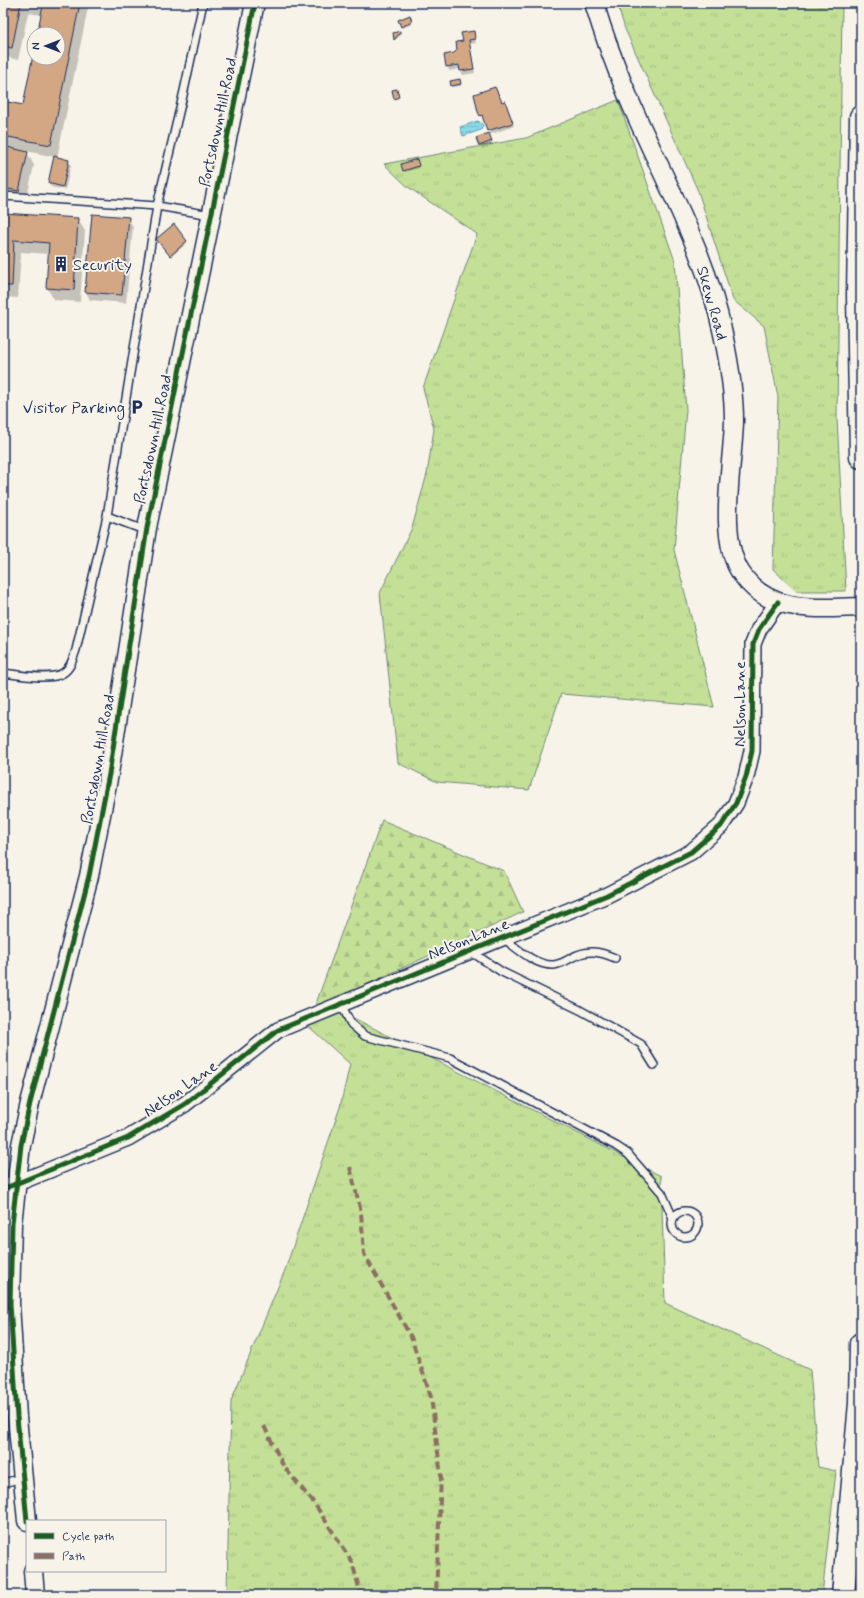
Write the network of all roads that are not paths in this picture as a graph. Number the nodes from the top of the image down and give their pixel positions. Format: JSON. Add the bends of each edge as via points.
{"nodes":[{"id":1,"x":203,"y":3,"type":"edge"},
{"id":2,"x":255,"y":3,"type":"edge"},
{"id":3,"x":594,"y":3,"type":"edge"},
{"id":4,"x":861,"y":117,"type":"edge"},
{"id":5,"x":3,"y":196,"type":"edge"},
{"id":6,"x":157,"y":206,"type":"junction"},
{"id":7,"x":211,"y":215,"type":"junction"},
{"id":8,"x":861,"y":457,"type":"edge"},
{"id":9,"x":107,"y":516,"type":"junction"},
{"id":10,"x":147,"y":528,"type":"junction"},
{"id":11,"x":778,"y":602,"type":"junction"},
{"id":12,"x":861,"y":607,"type":"edge"},
{"id":13,"x":3,"y":673,"type":"edge"},
{"id":14,"x":503,"y":938,"type":"junction"},
{"id":15,"x":470,"y":951,"type":"junction"},
{"id":16,"x":615,"y":958,"type":"dead end"},
{"id":17,"x":341,"y":1004,"type":"junction"},
{"id":18,"x":654,"y":1065,"type":"dead end"},
{"id":19,"x":9,"y":1188,"type":"edge"},
{"id":20,"x":673,"y":1218,"type":"dead end"},
{"id":21,"x":861,"y":1344,"type":"edge"},
{"id":22,"x":22,"y":1478,"type":"junction"},
{"id":23,"x":3,"y":1482,"type":"edge"},
{"id":24,"x":27,"y":1520,"type":"edge"},
{"id":25,"x":33,"y":1572,"type":"edge"},
{"id":26,"x":3,"y":1589,"type":"edge"},
{"id":27,"x":4,"y":1595,"type":"edge"},
{"id":28,"x":35,"y":1595,"type":"edge"},
{"id":29,"x":843,"y":1595,"type":"edge"}],
"edges":[{"from":1,"to":6,"type":"lane"},
{"from":2,"to":7,"type":"street","name":"Portsdown Hill Road"},
{"from":3,"to":11,"type":"street","name":"Skew Road","via":[[629,99],[708,276],[723,334],[734,420],[727,525],[731,552],[740,572],[756,591]]},
{"from":4,"to":8,"type":"highway","via":[[858,295]]},
{"from":5,"to":6,"type":"lane"},
{"from":6,"to":7,"type":"lane"},
{"from":6,"to":9,"type":"lane"},
{"from":7,"to":10,"type":"street","name":"Portsdown Hill Road"},
{"from":9,"to":10,"type":"lane","via":[[136,527]]},
{"from":9,"to":13,"type":"lane","via":[[76,650],[70,665],[63,673],[39,677]]},
{"from":10,"to":19,"type":"street","name":"Portsdown Hill Road","via":[[109,774],[89,876]]},
{"from":11,"to":12,"type":"street","name":"Skew Road","via":[[796,607]]},
{"from":11,"to":14,"type":"street","name":"Nelson Lane","via":[[752,644],[752,751],[736,803],[721,826],[691,852],[607,895]]},
{"from":14,"to":15,"type":"street","name":"Nelson Lane"},
{"from":14,"to":16,"type":"lane","via":[[537,961],[547,964],[563,962],[589,951]]},
{"from":15,"to":17,"type":"street","name":"Nelson Lane"},
{"from":15,"to":18,"type":"lane","via":[[502,972],[580,1010],[641,1044]]},
{"from":17,"to":19,"type":"street","name":"Nelson Lane","via":[[278,1030],[186,1104],[128,1138]]},
{"from":17,"to":20,"type":"lane","via":[[351,1024],[365,1036],[450,1058],[616,1146],[628,1154],[662,1193]]},
{"from":19,"to":22,"type":"street","name":"Portsdown Hill Road","via":[[12,1224],[11,1342]]},
{"from":21,"to":29,"type":"highway","via":[[860,1403]]},
{"from":22,"to":23,"type":"lane"},
{"from":22,"to":24,"type":"street","name":"Portsdown Hill Road"},
{"from":25,"to":28,"type":"street"},
{"from":26,"to":27,"type":"lane"}]}
